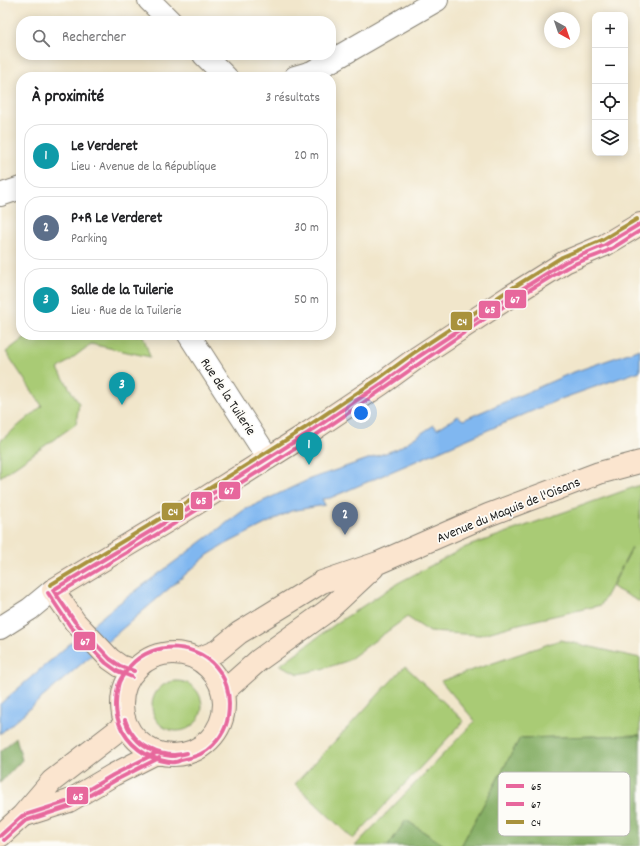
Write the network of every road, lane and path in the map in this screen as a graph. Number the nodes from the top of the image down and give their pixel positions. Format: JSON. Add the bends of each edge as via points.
{"nodes":[{"id":1,"x":149,"y":0,"type":"edge"},
{"id":2,"x":438,"y":0,"type":"edge"},
{"id":3,"x":165,"y":16,"type":"edge"},
{"id":4,"x":336,"y":58,"type":"edge"},
{"id":5,"x":209,"y":60,"type":"edge"},
{"id":6,"x":333,"y":60,"type":"edge"},
{"id":7,"x":221,"y":72,"type":"edge"},
{"id":8,"x":312,"y":72,"type":"edge"},
{"id":9,"x":16,"y":190,"type":"edge"},
{"id":10,"x":0,"y":196,"type":"edge"},
{"id":11,"x":640,"y":224,"type":"edge"},
{"id":12,"x":192,"y":340,"type":"edge"},
{"id":13,"x":268,"y":458,"type":"junction"},
{"id":14,"x":640,"y":462,"type":"edge"},
{"id":15,"x":378,"y":563,"type":"junction"},
{"id":16,"x":53,"y":590,"type":"junction"},
{"id":17,"x":0,"y":628,"type":"edge"},
{"id":18,"x":198,"y":659,"type":"junction"},
{"id":19,"x":134,"y":670,"type":"junction"},
{"id":20,"x":223,"y":692,"type":"junction"},
{"id":21,"x":126,"y":724,"type":"junction"},
{"id":22,"x":156,"y":753,"type":"junction"},
{"id":23,"x":22,"y":816,"type":"junction"},
{"id":24,"x":0,"y":836,"type":"edge"}],
"edges":[{"from":1,"to":3,"type":"street"},
{"from":2,"to":4,"type":"street"},
{"from":5,"to":7,"type":"street"},
{"from":6,"to":8,"type":"street"},
{"from":9,"to":10,"type":"street"},
{"from":11,"to":13,"type":"main road","via":[[605,245],[565,262],[509,297]]},
{"from":12,"to":13,"type":"street","name":"Rue de la Tuilerie"},
{"from":13,"to":16,"type":"main road"},
{"from":14,"to":15,"type":"main road","name":"Avenue du Maquis de l'Oisans","via":[[599,473],[488,515]]},
{"from":15,"to":18,"type":"main road","name":"Avenue du Maquis de l'Oisans","via":[[322,582],[239,633],[217,651]]},
{"from":15,"to":20,"type":"main road","name":"Avenue du Maquis de l'Oisans","via":[[327,611],[259,660]]},
{"from":16,"to":17,"type":"street","via":[[30,609]]},
{"from":16,"to":19,"type":"main road","via":[[75,622],[110,659],[120,666]]},
{"from":18,"to":19,"type":"main road","via":[[174,653],[159,655]]},
{"from":18,"to":20,"type":"main road","via":[[218,679]]},
{"from":19,"to":21,"type":"main road","via":[[124,687],[122,706]]},
{"from":20,"to":22,"type":"main road","via":[[224,710],[219,728],[208,742],[192,752],[174,756]]},
{"from":21,"to":22,"type":"main road","via":[[143,746]]},
{"from":21,"to":23,"type":"main road","via":[[52,781]]},
{"from":22,"to":23,"type":"main road","via":[[69,801]]},
{"from":23,"to":24,"type":"main road"}]}
